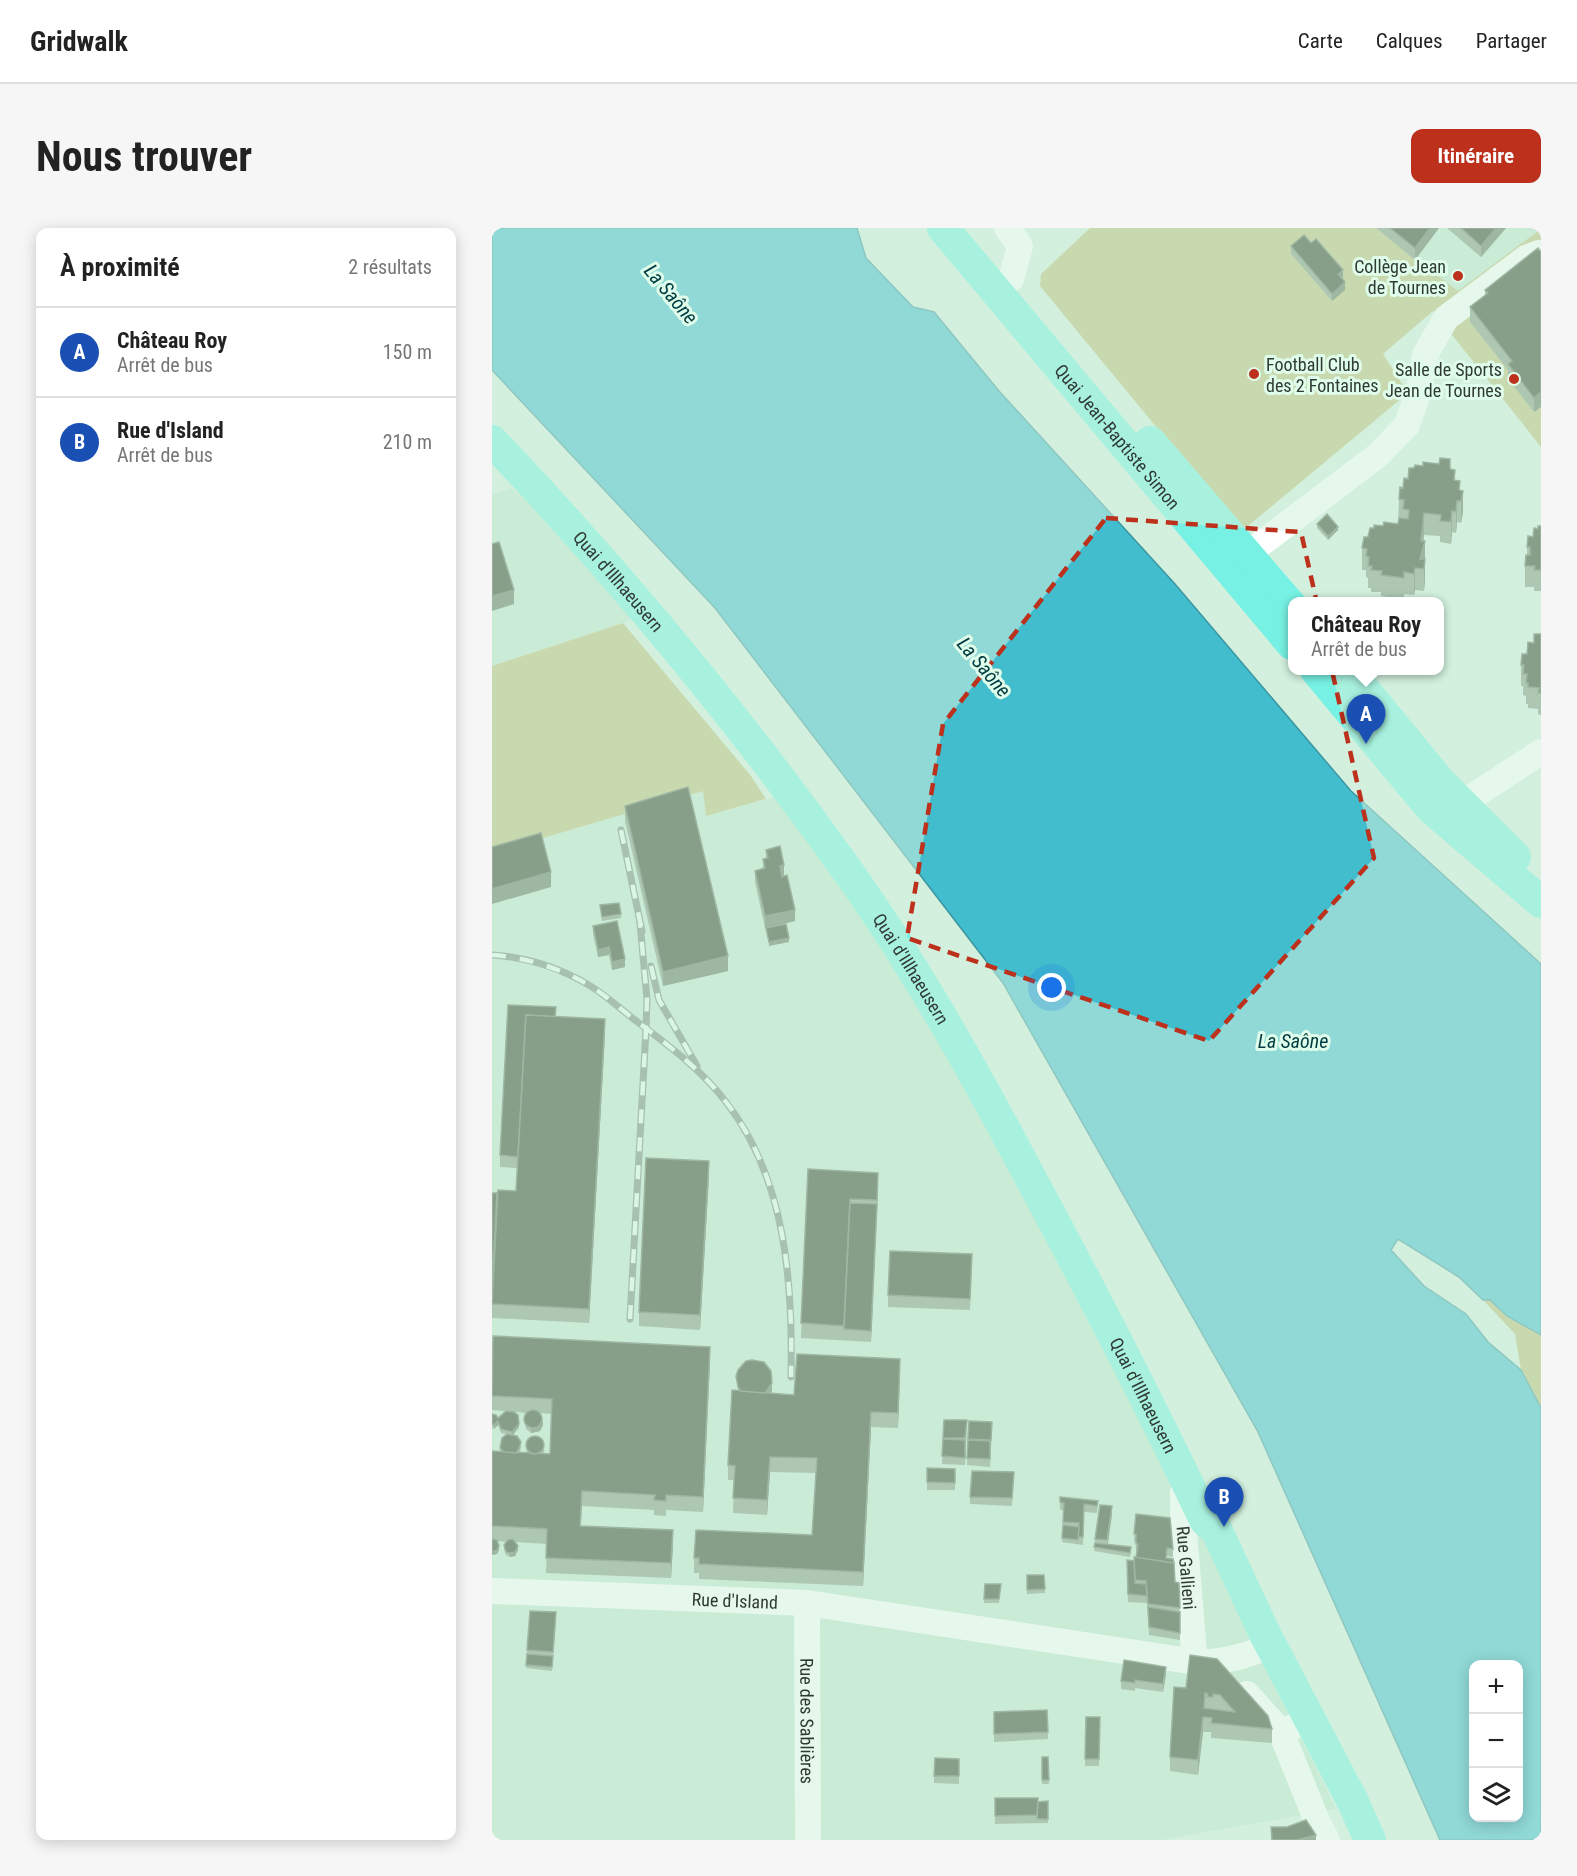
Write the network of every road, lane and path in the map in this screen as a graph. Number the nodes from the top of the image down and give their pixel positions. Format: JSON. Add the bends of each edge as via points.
{"nodes":[{"id":1,"x":943,"y":228,"type":"edge"},
{"id":2,"x":966,"y":228,"type":"edge"},
{"id":3,"x":1007,"y":228,"type":"edge"},
{"id":4,"x":1541,"y":254,"type":"edge"},
{"id":5,"x":1003,"y":286,"type":"junction"},
{"id":6,"x":492,"y":441,"type":"edge"},
{"id":7,"x":492,"y":450,"type":"edge"},
{"id":8,"x":527,"y":478,"type":"junction"},
{"id":9,"x":1235,"y":559,"type":"junction"},
{"id":10,"x":1288,"y":603,"type":"edge"},
{"id":11,"x":1288,"y":637,"type":"edge"},
{"id":12,"x":1320,"y":675,"type":"edge"},
{"id":13,"x":1352,"y":675,"type":"edge"},
{"id":14,"x":1541,"y":752,"type":"edge"},
{"id":15,"x":1454,"y":813,"type":"junction"},
{"id":16,"x":1541,"y":883,"type":"edge"},
{"id":17,"x":1541,"y":902,"type":"edge"},
{"id":18,"x":1190,"y":1488,"type":"junction"},
{"id":19,"x":492,"y":1591,"type":"edge"},
{"id":20,"x":807,"y":1603,"type":"junction"},
{"id":21,"x":1266,"y":1648,"type":"junction"},
{"id":22,"x":1195,"y":1657,"type":"junction"},
{"id":23,"x":1296,"y":1726,"type":"junction"},
{"id":24,"x":808,"y":1840,"type":"edge"},
{"id":25,"x":1327,"y":1840,"type":"edge"},
{"id":26,"x":1352,"y":1840,"type":"edge"},
{"id":27,"x":1370,"y":1840,"type":"edge"}],
"edges":[{"from":1,"to":5,"type":"main road","name":"Quai Jean-Baptiste Simon"},
{"from":2,"to":5,"type":"main road","name":"Quai Jean-Baptiste Simon"},
{"from":3,"to":5,"type":"street","via":[[1020,246]]},
{"from":4,"to":9,"type":"street","via":[[1526,258],[1446,318],[1425,356],[1407,425],[1378,455]]},
{"from":5,"to":9,"type":"main road","name":"Quai Jean-Baptiste Simon"},
{"from":6,"to":8,"type":"main road","name":"Quai d'Illhaeusern"},
{"from":7,"to":8,"type":"main road","name":"Quai d'Illhaeusern"},
{"from":8,"to":18,"type":"main road","name":"Quai d'Illhaeusern","via":[[693,667],[843,864],[909,963],[988,1097]]},
{"from":9,"to":10,"type":"main road","name":"Quai Jean-Baptiste Simon"},
{"from":9,"to":11,"type":"main road","name":"Quai Jean-Baptiste Simon"},
{"from":12,"to":15,"type":"main road","via":[[1422,797]]},
{"from":13,"to":15,"type":"main road","via":[[1440,782]]},
{"from":14,"to":15,"type":"street","via":[[1474,795]]},
{"from":15,"to":16,"type":"main road"},
{"from":15,"to":17,"type":"main road"},
{"from":18,"to":21,"type":"main road","name":"Quai d'Illhaeusern","via":[[1205,1520],[1204,1534]]},
{"from":18,"to":22,"type":"street","name":"Rue Gallieni","via":[[1183,1492],[1183,1520]]},
{"from":19,"to":20,"type":"street","name":"Rue d'Island"},
{"from":20,"to":22,"type":"street","name":"Rue d'Island"},
{"from":20,"to":24,"type":"street","name":"Rue des Sablières"},
{"from":21,"to":22,"type":"street","name":"Rue d'Island","via":[[1216,1662]]},
{"from":21,"to":23,"type":"main road","name":"Quai d'Illhaeusern"},
{"from":22,"to":23,"type":"street","via":[[1206,1668],[1226,1670]]},
{"from":23,"to":25,"type":"street","via":[[1317,1821]]},
{"from":23,"to":26,"type":"main road","name":"Quai d'Illhaeusern"},
{"from":23,"to":27,"type":"main road","name":"Quai d'Illhaeusern","via":[[1353,1802]]}]}
